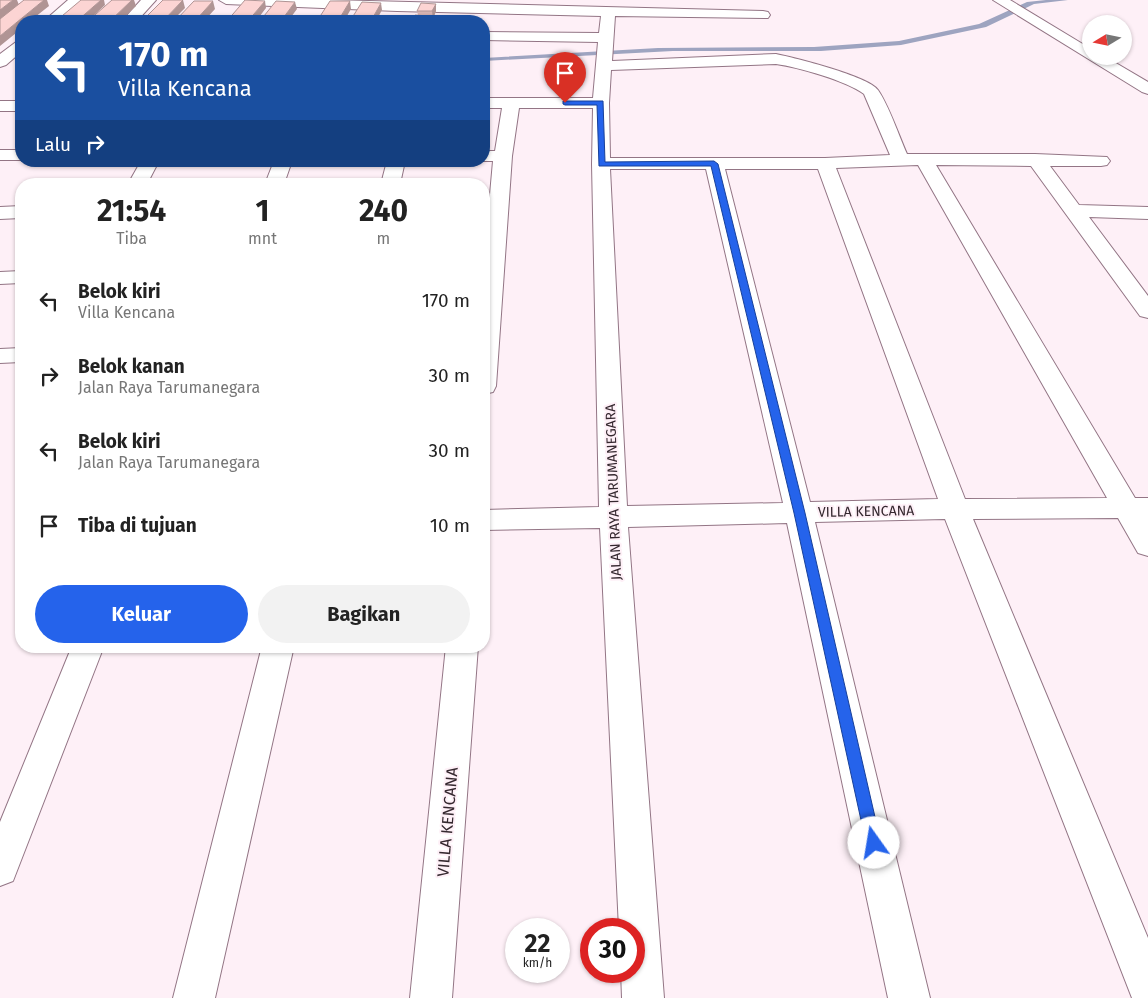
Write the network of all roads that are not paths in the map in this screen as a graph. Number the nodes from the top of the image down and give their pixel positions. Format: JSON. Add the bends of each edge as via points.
{"nodes":[{"id":1,"x":78,"y":0,"type":"edge"},
{"id":2,"x":149,"y":0,"type":"edge"},
{"id":3,"x":226,"y":0,"type":"edge"},
{"id":4,"x":232,"y":0,"type":"edge"},
{"id":5,"x":361,"y":2,"type":"edge"},
{"id":6,"x":1003,"y":2,"type":"edge"},
{"id":7,"x":397,"y":7,"type":"junction"},
{"id":8,"x":608,"y":12,"type":"junction"},
{"id":9,"x":222,"y":14,"type":"dead end"},
{"id":10,"x":59,"y":15,"type":"edge"},
{"id":11,"x":135,"y":15,"type":"edge"},
{"id":12,"x":394,"y":15,"type":"edge"},
{"id":13,"x":763,"y":15,"type":"dead end"},
{"id":14,"x":490,"y":37,"type":"edge"},
{"id":15,"x":15,"y":50,"type":"edge"},
{"id":16,"x":1082,"y":50,"type":"edge"},
{"id":17,"x":606,"y":53,"type":"junction"},
{"id":18,"x":0,"y":63,"type":"edge"},
{"id":19,"x":15,"y":64,"type":"edge"},
{"id":20,"x":1107,"y":65,"type":"edge"},
{"id":21,"x":1148,"y":89,"type":"edge"},
{"id":22,"x":601,"y":102,"type":"junction"},
{"id":23,"x":490,"y":103,"type":"edge"},
{"id":24,"x":511,"y":103,"type":"junction"},
{"id":25,"x":0,"y":106,"type":"edge"},
{"id":26,"x":15,"y":106,"type":"edge"},
{"id":27,"x":0,"y":155,"type":"edge"},
{"id":28,"x":15,"y":155,"type":"edge"},
{"id":29,"x":493,"y":156,"type":"edge"},
{"id":30,"x":924,"y":159,"type":"junction"},
{"id":31,"x":1035,"y":159,"type":"junction"},
{"id":32,"x":901,"y":160,"type":"junction"},
{"id":33,"x":1101,"y":161,"type":"dead end"},
{"id":34,"x":825,"y":163,"type":"junction"},
{"id":35,"x":601,"y":164,"type":"junction"},
{"id":36,"x":714,"y":164,"type":"junction"},
{"id":37,"x":147,"y":167,"type":"edge"},
{"id":38,"x":140,"y":178,"type":"edge"},
{"id":39,"x":1075,"y":211,"type":"junction"},
{"id":40,"x":15,"y":212,"type":"edge"},
{"id":41,"x":0,"y":213,"type":"edge"},
{"id":42,"x":1148,"y":213,"type":"edge"},
{"id":43,"x":490,"y":233,"type":"edge"},
{"id":44,"x":0,"y":278,"type":"edge"},
{"id":45,"x":15,"y":278,"type":"edge"},
{"id":46,"x":1148,"y":311,"type":"edge"},
{"id":47,"x":15,"y":355,"type":"edge"},
{"id":48,"x":0,"y":356,"type":"edge"},
{"id":49,"x":1138,"y":508,"type":"edge"},
{"id":50,"x":955,"y":509,"type":"junction"},
{"id":51,"x":799,"y":513,"type":"junction"},
{"id":52,"x":613,"y":516,"type":"junction"},
{"id":53,"x":490,"y":520,"type":"edge"},
{"id":54,"x":1148,"y":545,"type":"edge"},
{"id":55,"x":85,"y":653,"type":"edge"},
{"id":56,"x":276,"y":653,"type":"edge"},
{"id":57,"x":461,"y":653,"type":"edge"},
{"id":58,"x":0,"y":868,"type":"edge"},
{"id":59,"x":1148,"y":987,"type":"edge"},
{"id":60,"x":194,"y":998,"type":"edge"},
{"id":61,"x":431,"y":998,"type":"edge"},
{"id":62,"x":643,"y":998,"type":"edge"},
{"id":63,"x":909,"y":998,"type":"edge"}],
"edges":[{"from":1,"to":10,"type":"street"},
{"from":2,"to":11,"type":"street"},
{"from":3,"to":4,"type":"street"},
{"from":4,"to":5,"type":"street","via":[[310,9]]},
{"from":4,"to":9,"type":"street"},
{"from":5,"to":7,"type":"street"},
{"from":6,"to":16,"type":"street"},
{"from":7,"to":8,"type":"street"},
{"from":7,"to":12,"type":"street"},
{"from":8,"to":13,"type":"street"},
{"from":8,"to":17,"type":"street","name":"JALAN RAYA TARUMANEGARA"},
{"from":14,"to":17,"type":"street"},
{"from":15,"to":18,"type":"street"},
{"from":17,"to":22,"type":"street","name":"JALAN RAYA TARUMANEGARA"},
{"from":17,"to":32,"type":"street","via":[[788,61],[852,81],[870,92]]},
{"from":18,"to":19,"type":"street"},
{"from":20,"to":21,"type":"street"},
{"from":22,"to":24,"type":"street"},
{"from":22,"to":35,"type":"street","name":"JALAN RAYA TARUMANEGARA"},
{"from":23,"to":24,"type":"street"},
{"from":24,"to":29,"type":"street"},
{"from":25,"to":26,"type":"street"},
{"from":27,"to":28,"type":"street"},
{"from":29,"to":43,"type":"street"},
{"from":30,"to":31,"type":"street"},
{"from":30,"to":32,"type":"street"},
{"from":30,"to":49,"type":"street"},
{"from":31,"to":33,"type":"street"},
{"from":31,"to":39,"type":"street"},
{"from":32,"to":34,"type":"street"},
{"from":34,"to":36,"type":"street"},
{"from":34,"to":50,"type":"street"},
{"from":35,"to":36,"type":"street"},
{"from":35,"to":52,"type":"street","name":"JALAN RAYA TARUMANEGARA"},
{"from":36,"to":51,"type":"street"},
{"from":37,"to":38,"type":"street"},
{"from":39,"to":42,"type":"street"},
{"from":39,"to":46,"type":"street"},
{"from":40,"to":41,"type":"street"},
{"from":44,"to":45,"type":"street"},
{"from":47,"to":48,"type":"street"},
{"from":49,"to":50,"type":"street","name":"VILLA KENCANA"},
{"from":49,"to":54,"type":"street"},
{"from":50,"to":51,"type":"street","name":"VILLA KENCANA"},
{"from":50,"to":59,"type":"street"},
{"from":51,"to":52,"type":"street","name":"VILLA KENCANA"},
{"from":51,"to":63,"type":"street"},
{"from":52,"to":53,"type":"street","name":"VILLA KENCANA"},
{"from":52,"to":62,"type":"street","name":"JALAN RAYA TARUMANEGARA"},
{"from":55,"to":58,"type":"street"},
{"from":56,"to":60,"type":"street"},
{"from":57,"to":61,"type":"street","name":"VILLA KENCANA"}]}
